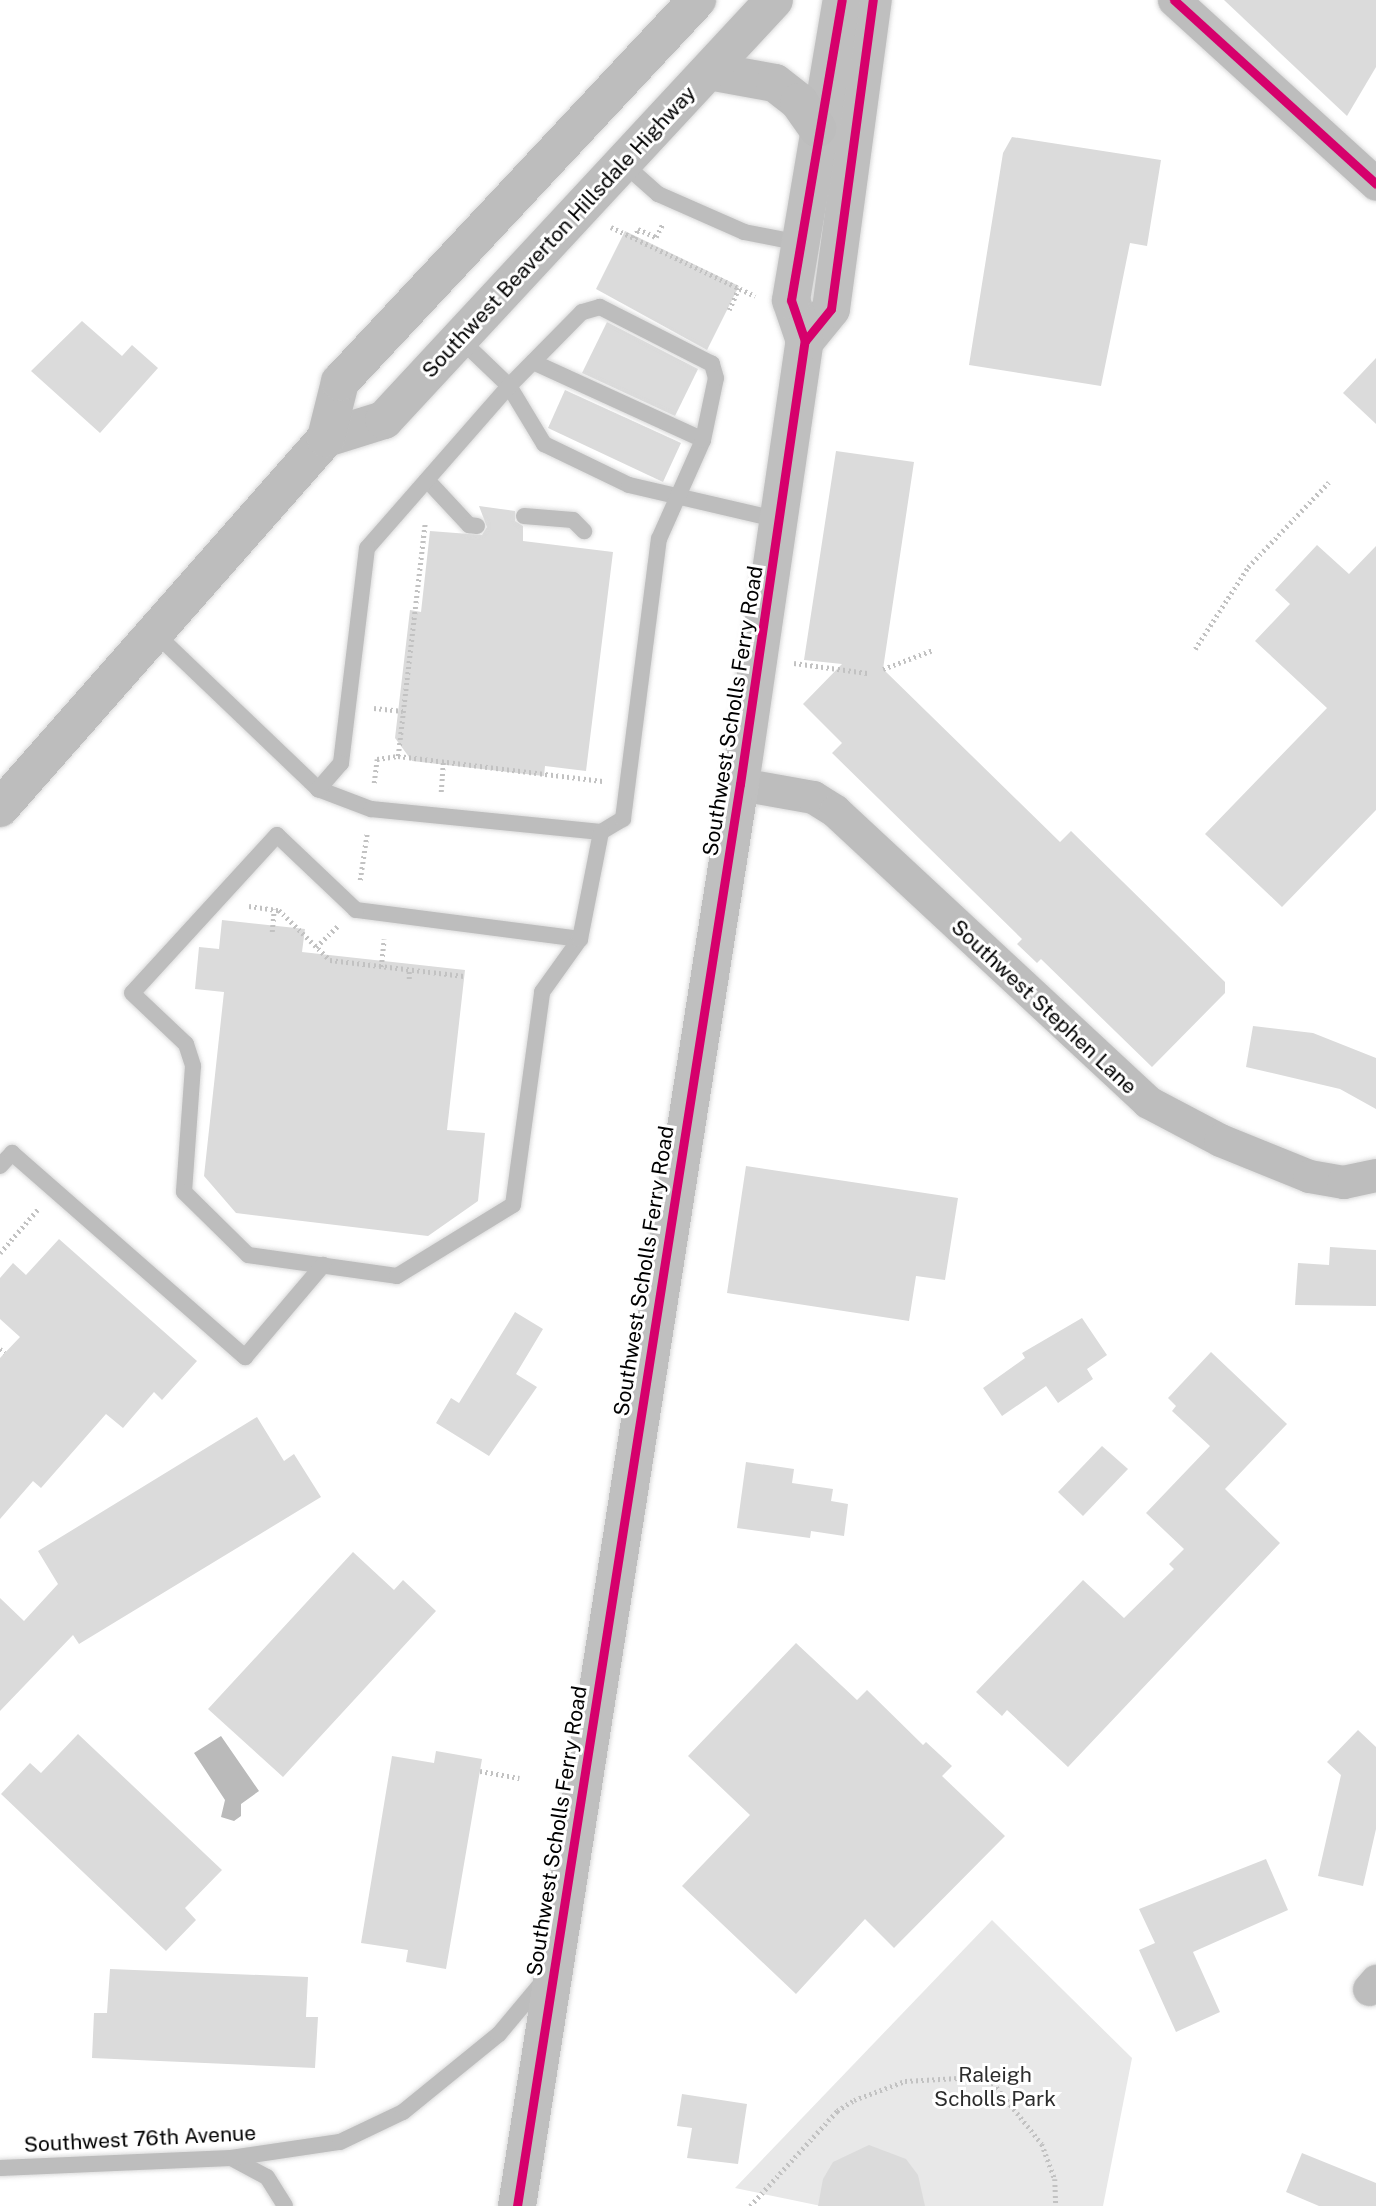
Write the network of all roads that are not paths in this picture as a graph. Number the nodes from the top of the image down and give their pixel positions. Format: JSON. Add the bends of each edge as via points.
{"nodes":[{"id":1,"x":697,"y":0,"type":"edge"},
{"id":2,"x":774,"y":0,"type":"edge"},
{"id":3,"x":842,"y":0,"type":"edge"},
{"id":4,"x":873,"y":0,"type":"edge"},
{"id":5,"x":1174,"y":0,"type":"edge"},
{"id":6,"x":709,"y":71,"type":"junction"},
{"id":7,"x":817,"y":128,"type":"junction"},
{"id":8,"x":623,"y":163,"type":"junction"},
{"id":9,"x":1376,"y":184,"type":"edge"},
{"id":10,"x":800,"y":243,"type":"junction"},
{"id":11,"x":460,"y":338,"type":"junction"},
{"id":12,"x":805,"y":341,"type":"junction"},
{"id":13,"x":533,"y":362,"type":"junction"},
{"id":14,"x":509,"y":386,"type":"junction"},
{"id":15,"x":326,"y":438,"type":"junction"},
{"id":16,"x":702,"y":440,"type":"junction"},
{"id":17,"x":427,"y":480,"type":"junction"},
{"id":18,"x":675,"y":500,"type":"junction"},
{"id":19,"x":524,"y":516,"type":"dead end"},
{"id":20,"x":478,"y":519,"type":"dead end"},
{"id":21,"x":779,"y":520,"type":"junction"},
{"id":22,"x":583,"y":531,"type":"dead end"},
{"id":23,"x":154,"y":632,"type":"junction"},
{"id":24,"x":740,"y":784,"type":"junction"},
{"id":25,"x":318,"y":789,"type":"junction"},
{"id":26,"x":0,"y":808,"type":"edge"},
{"id":27,"x":601,"y":832,"type":"junction"},
{"id":28,"x":580,"y":939,"type":"junction"},
{"id":29,"x":0,"y":1166,"type":"edge"},
{"id":30,"x":1376,"y":1175,"type":"edge"},
{"id":31,"x":323,"y":1265,"type":"junction"},
{"id":32,"x":554,"y":1969,"type":"junction"},
{"id":33,"x":231,"y":2158,"type":"junction"},
{"id":34,"x":0,"y":2168,"type":"edge"},
{"id":35,"x":285,"y":2206,"type":"edge"},
{"id":36,"x":517,"y":2206,"type":"edge"}],
"edges":[{"from":1,"to":15,"type":"main road","via":[[340,382]]},
{"from":2,"to":6,"type":"main road","name":"Southwest Beaverton Hillsdale Highway"},
{"from":3,"to":7,"type":"main road","name":"Southwest Scholls Ferry Road"},
{"from":4,"to":12,"type":"main road","via":[[831,309]]},
{"from":5,"to":9,"type":"street"},
{"from":6,"to":7,"type":"main road","via":[[775,83],[799,102]]},
{"from":6,"to":8,"type":"main road","name":"Southwest Beaverton Hillsdale Highway"},
{"from":7,"to":10,"type":"main road","name":"Southwest Scholls Ferry Road"},
{"from":8,"to":10,"type":"lane","via":[[670,199],[744,232]]},
{"from":8,"to":11,"type":"main road","name":"Southwest Beaverton Hillsdale Highway"},
{"from":10,"to":12,"type":"main road","name":"Southwest Scholls Ferry Road","via":[[791,300]]},
{"from":11,"to":14,"type":"lane"},
{"from":11,"to":15,"type":"main road","name":"Southwest Beaverton Hillsdale Highway","via":[[384,420]]},
{"from":12,"to":21,"type":"main road","name":"Southwest Scholls Ferry Road"},
{"from":13,"to":14,"type":"lane"},
{"from":13,"to":16,"type":"lane"},
{"from":13,"to":16,"type":"lane","via":[[582,312],[600,307],[712,365],[716,378]]},
{"from":14,"to":17,"type":"lane"},
{"from":14,"to":18,"type":"lane","via":[[544,444],[629,485]]},
{"from":15,"to":23,"type":"main road"},
{"from":16,"to":18,"type":"lane"},
{"from":17,"to":20,"type":"lane","via":[[459,509],[469,525]]},
{"from":17,"to":25,"type":"lane","via":[[367,548],[341,763]]},
{"from":18,"to":21,"type":"lane"},
{"from":18,"to":27,"type":"lane","via":[[659,540],[623,819]]},
{"from":19,"to":22,"type":"lane","via":[[573,520]]},
{"from":21,"to":24,"type":"main road","name":"Southwest Scholls Ferry Road"},
{"from":23,"to":25,"type":"lane"},
{"from":23,"to":26,"type":"main road"},
{"from":24,"to":30,"type":"street","name":"Southwest Stephen Lane","via":[[813,797],[835,811],[1148,1102],[1220,1140],[1309,1176],[1343,1182]]},
{"from":24,"to":32,"type":"main road","name":"Southwest Scholls Ferry Road"},
{"from":25,"to":27,"type":"lane","via":[[371,809]]},
{"from":27,"to":28,"type":"lane"},
{"from":28,"to":31,"type":"lane","via":[[542,992],[513,1205],[397,1276]]},
{"from":28,"to":31,"type":"lane","via":[[356,910],[277,835],[131,993],[186,1044],[193,1066],[184,1192],[248,1255]]},
{"from":29,"to":31,"type":"lane","via":[[12,1153],[245,1357]]},
{"from":32,"to":33,"type":"lane","name":"Southwest 76th Avenue","via":[[499,2035],[403,2112],[340,2142]]},
{"from":32,"to":36,"type":"main road","name":"Southwest Scholls Ferry Road"},
{"from":33,"to":34,"type":"lane","name":"Southwest 76th Avenue"},
{"from":33,"to":35,"type":"lane","via":[[267,2176]]}]}
